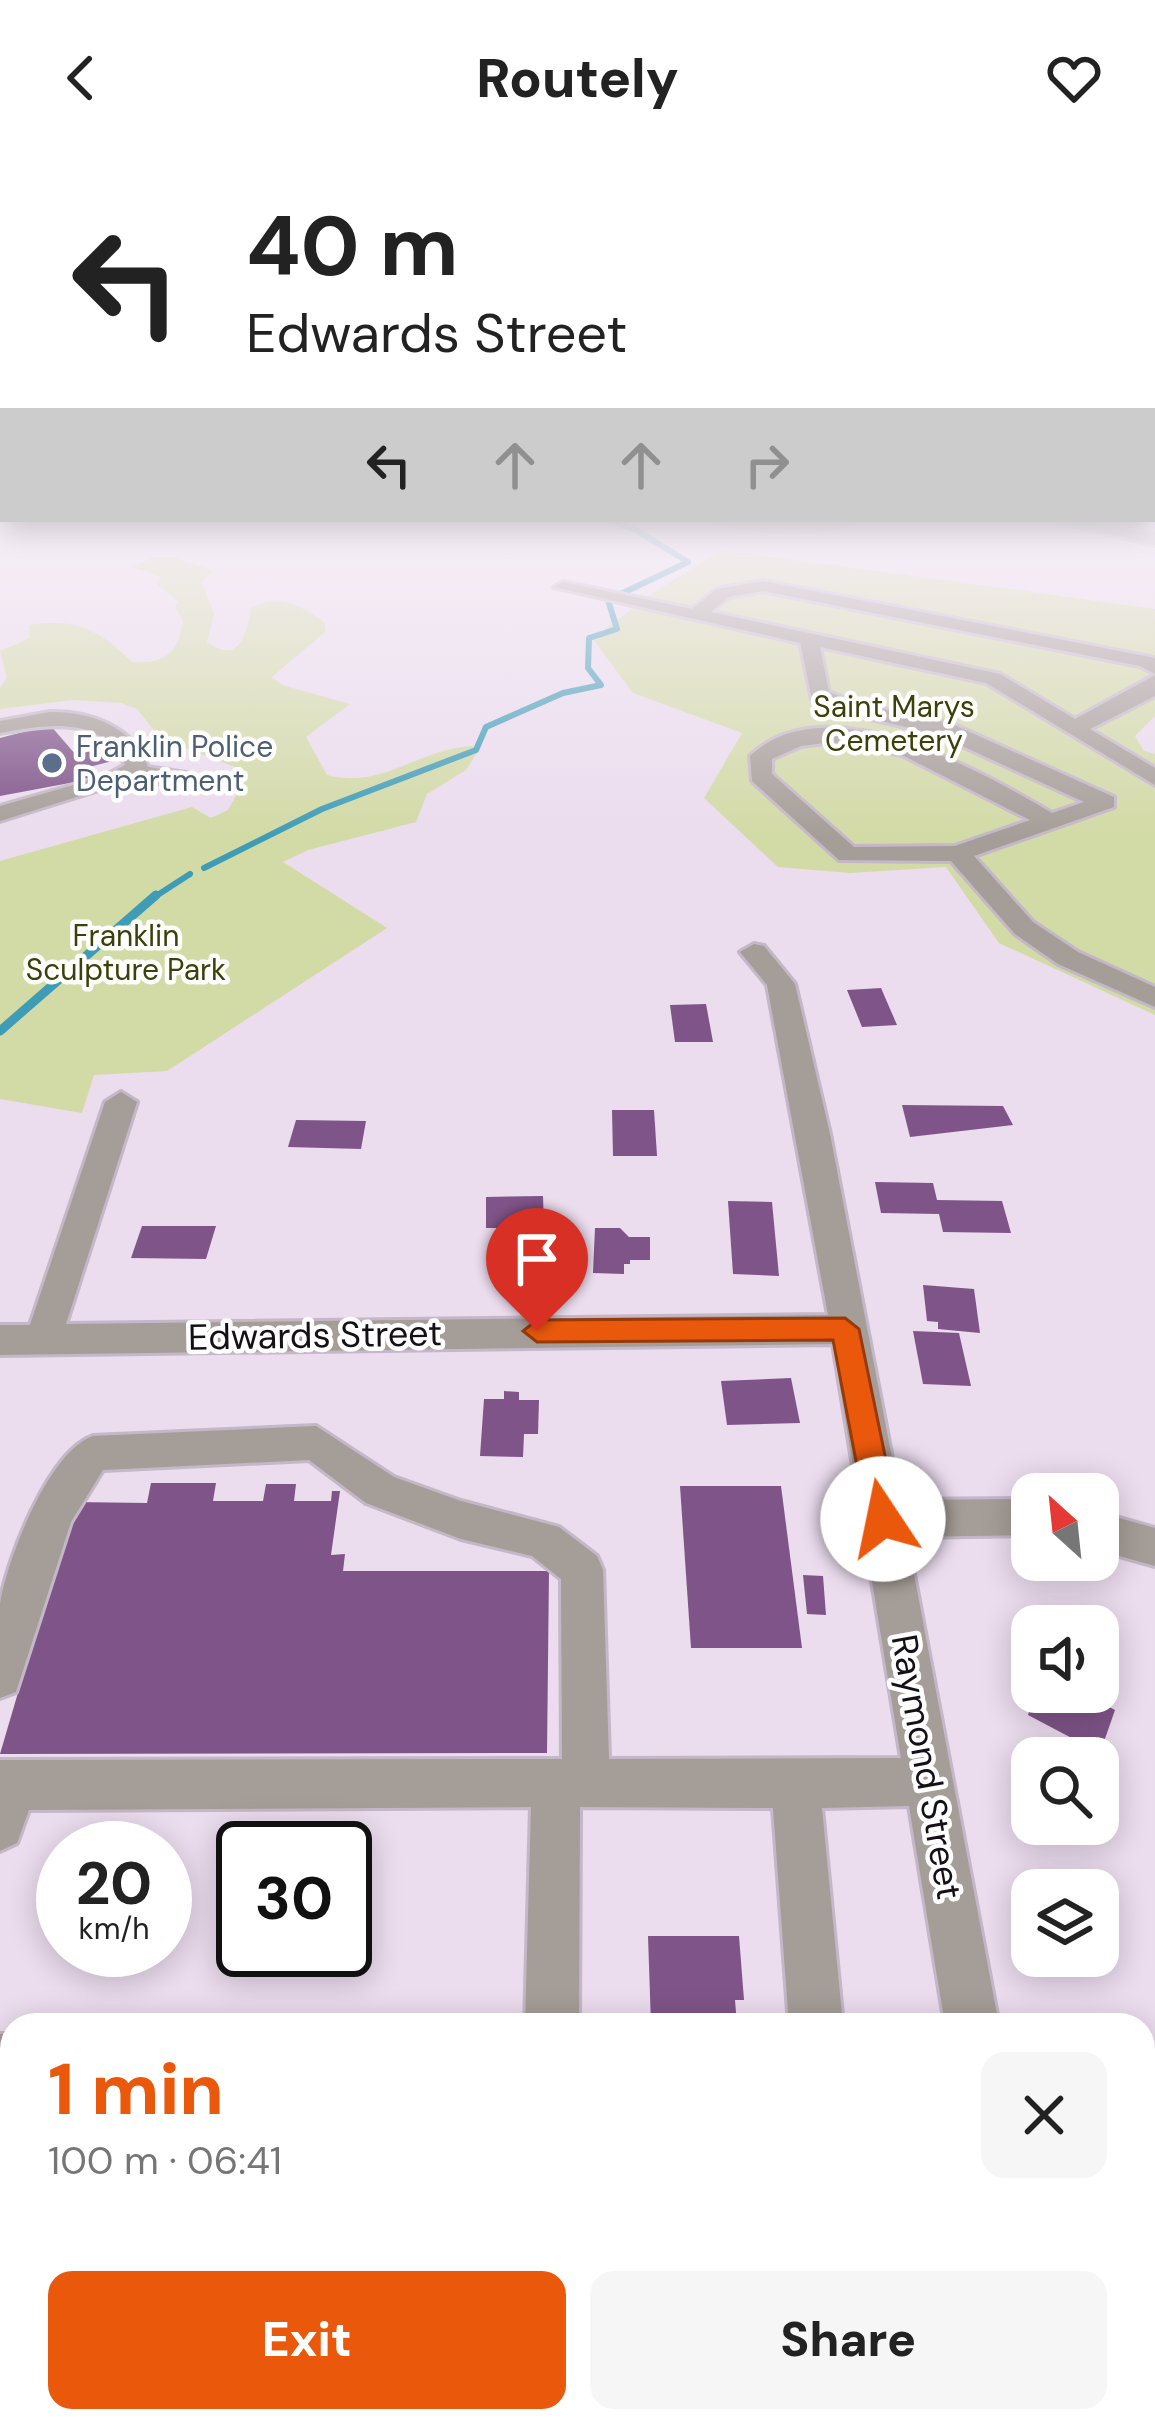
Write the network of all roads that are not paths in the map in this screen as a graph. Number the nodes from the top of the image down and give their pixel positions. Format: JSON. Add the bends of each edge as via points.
{"nodes":[{"id":1,"x":749,"y":626,"type":"edge"},
{"id":2,"x":969,"y":626,"type":"edge"},
{"id":3,"x":809,"y":639,"type":"junction"},
{"id":4,"x":1155,"y":668,"type":"edge"},
{"id":5,"x":1155,"y":681,"type":"edge"},
{"id":6,"x":0,"y":727,"type":"edge"},
{"id":7,"x":1075,"y":728,"type":"junction"},
{"id":8,"x":133,"y":772,"type":"junction"},
{"id":9,"x":1155,"y":778,"type":"edge"},
{"id":10,"x":192,"y":781,"type":"dead end"},
{"id":11,"x":0,"y":814,"type":"edge"},
{"id":12,"x":1049,"y":821,"type":"junction"},
{"id":13,"x":958,"y":853,"type":"junction"},
{"id":14,"x":754,"y":952,"type":"dead end"},
{"id":15,"x":1155,"y":998,"type":"edge"},
{"id":16,"x":121,"y":1102,"type":"dead end"},
{"id":17,"x":845,"y":1329,"type":"junction"},
{"id":18,"x":0,"y":1340,"type":"edge"},
{"id":19,"x":43,"y":1340,"type":"junction"},
{"id":20,"x":1011,"y":1517,"type":"edge"},
{"id":21,"x":883,"y":1519,"type":"junction"},
{"id":22,"x":1119,"y":1537,"type":"edge"},
{"id":23,"x":1155,"y":1547,"type":"edge"},
{"id":24,"x":0,"y":1676,"type":"edge"},
{"id":25,"x":929,"y":1781,"type":"junction"},
{"id":26,"x":571,"y":1782,"type":"junction"},
{"id":27,"x":795,"y":1784,"type":"junction"},
{"id":28,"x":4,"y":1799,"type":"edge"},
{"id":29,"x":553,"y":2013,"type":"edge"},
{"id":30,"x":815,"y":2013,"type":"edge"},
{"id":31,"x":970,"y":2013,"type":"edge"}],
"edges":[{"from":1,"to":3,"type":"street"},
{"from":2,"to":4,"type":"street"},
{"from":3,"to":7,"type":"street","via":[[993,678]]},
{"from":3,"to":12,"type":"street","via":[[819,695],[837,705],[944,729],[1106,802]]},
{"from":5,"to":7,"type":"street"},
{"from":6,"to":8,"type":"street","via":[[70,718],[102,724],[136,759]]},
{"from":7,"to":9,"type":"street"},
{"from":8,"to":10,"type":"street"},
{"from":8,"to":11,"type":"street"},
{"from":12,"to":13,"type":"street"},
{"from":12,"to":13,"type":"street","via":[[948,762],[894,745],[822,735],[783,742],[761,756],[760,776],[848,855]]},
{"from":13,"to":15,"type":"street","via":[[1024,928]]},
{"from":14,"to":17,"type":"street","name":"Raymond Street","via":[[781,984]]},
{"from":16,"to":19,"type":"street"},
{"from":17,"to":19,"type":"street","name":"Edwards Street"},
{"from":17,"to":21,"type":"street","name":"Raymond Street"},
{"from":18,"to":19,"type":"street","name":"Edwards Street"},
{"from":20,"to":21,"type":"street"},
{"from":21,"to":25,"type":"street","name":"Raymond Street"},
{"from":22,"to":23,"type":"street"},
{"from":24,"to":26,"type":"street","via":[[79,1462],[108,1450],[316,1443],[380,1490],[544,1540],[582,1570]]},
{"from":25,"to":27,"type":"street"},
{"from":25,"to":31,"type":"street","name":"Raymond Street"},
{"from":26,"to":27,"type":"street"},
{"from":26,"to":28,"type":"street"},
{"from":26,"to":29,"type":"street"},
{"from":27,"to":30,"type":"street"}]}
